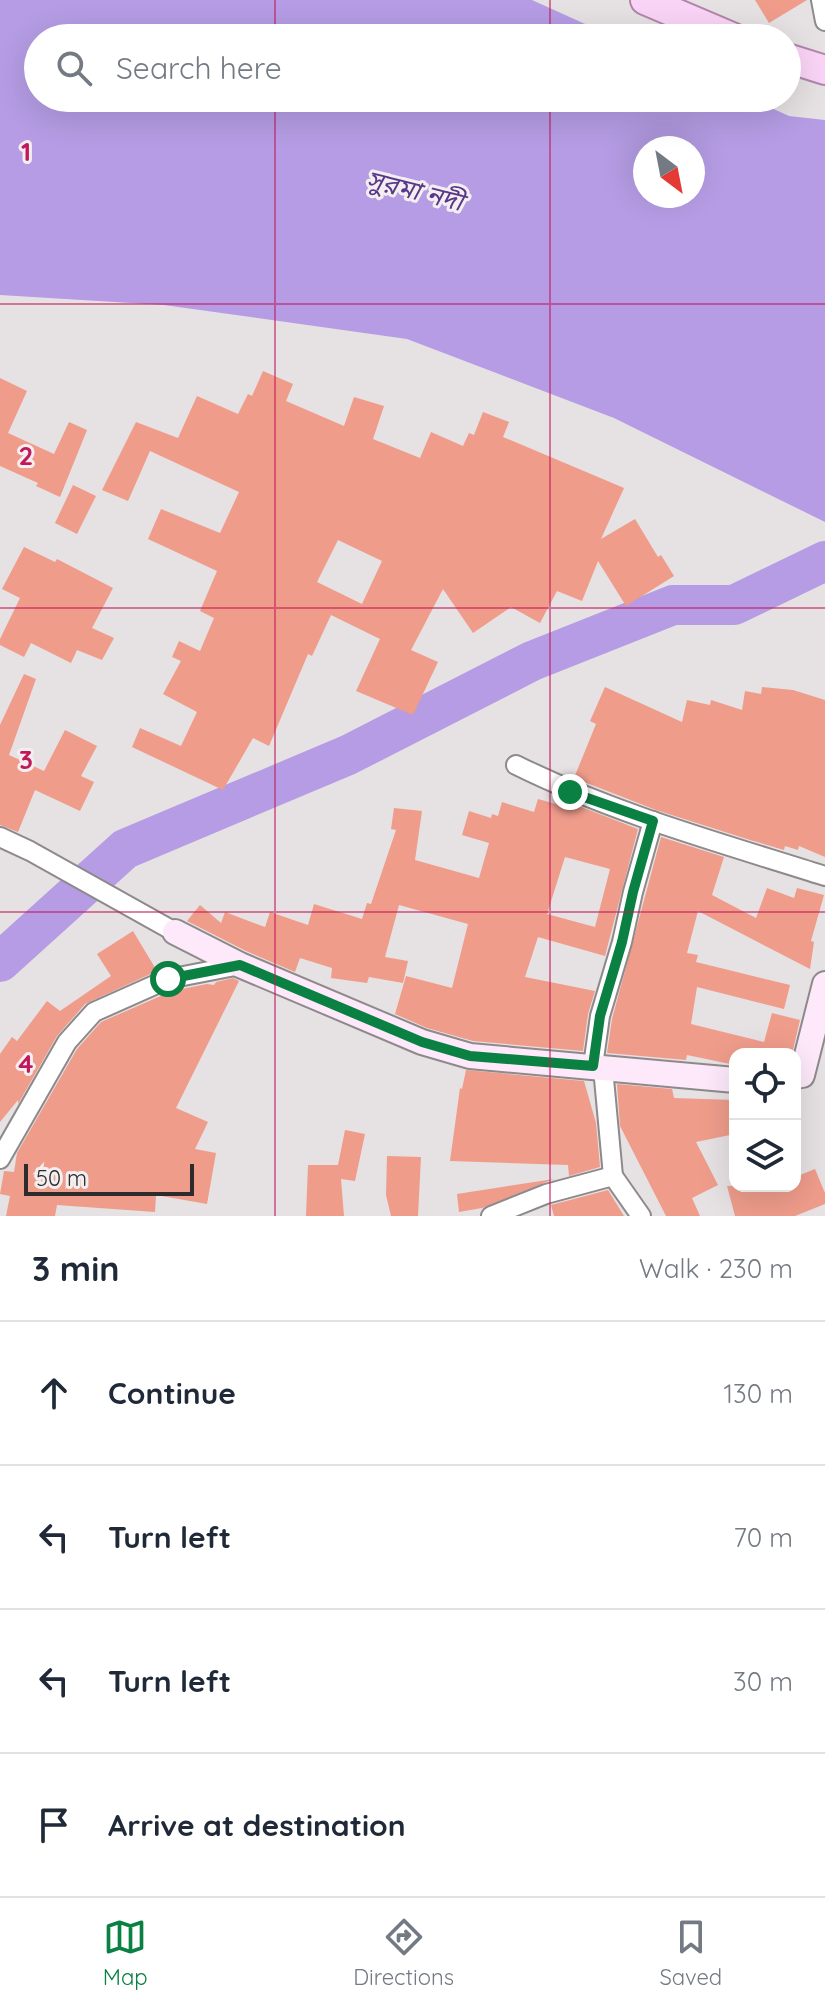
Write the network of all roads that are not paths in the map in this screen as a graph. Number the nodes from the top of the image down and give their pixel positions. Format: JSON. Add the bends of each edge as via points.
{"nodes":[{"id":1,"x":645,"y":0,"type":"edge"},
{"id":2,"x":821,"y":0,"type":"edge"},
{"id":3,"x":825,"y":21,"type":"edge"},
{"id":4,"x":701,"y":24,"type":"edge"},
{"id":5,"x":801,"y":62,"type":"edge"},
{"id":6,"x":825,"y":70,"type":"edge"},
{"id":7,"x":516,"y":765,"type":"dead end"},
{"id":8,"x":653,"y":821,"type":"junction"},
{"id":9,"x":0,"y":837,"type":"edge"},
{"id":10,"x":825,"y":876,"type":"edge"},
{"id":11,"x":175,"y":932,"type":"joint"},
{"id":12,"x":240,"y":965,"type":"junction"},
{"id":13,"x":825,"y":984,"type":"edge"},
{"id":14,"x":598,"y":1067,"type":"junction"},
{"id":15,"x":801,"y":1075,"type":"edge"},
{"id":16,"x":729,"y":1079,"type":"edge"},
{"id":17,"x":0,"y":1159,"type":"edge"},
{"id":18,"x":613,"y":1176,"type":"junction"},
{"id":19,"x":491,"y":1216,"type":"edge"},
{"id":20,"x":641,"y":1216,"type":"edge"}],
"edges":[{"from":1,"to":4,"type":"main road"},
{"from":2,"to":3,"type":"street"},
{"from":5,"to":6,"type":"main road"},
{"from":7,"to":8,"type":"street","via":[[570,792]]},
{"from":8,"to":10,"type":"street"},
{"from":8,"to":14,"type":"street","via":[[600,1016]]},
{"from":9,"to":11,"type":"street"},
{"from":11,"to":12,"type":"street"},
{"from":12,"to":14,"type":"street","via":[[422,1042],[470,1056]]},
{"from":12,"to":17,"type":"street","via":[[168,979],[94,1012],[67,1042]]},
{"from":13,"to":15,"type":"street"},
{"from":14,"to":16,"type":"street"},
{"from":14,"to":18,"type":"street"},
{"from":18,"to":19,"type":"street"},
{"from":18,"to":20,"type":"street"}]}
